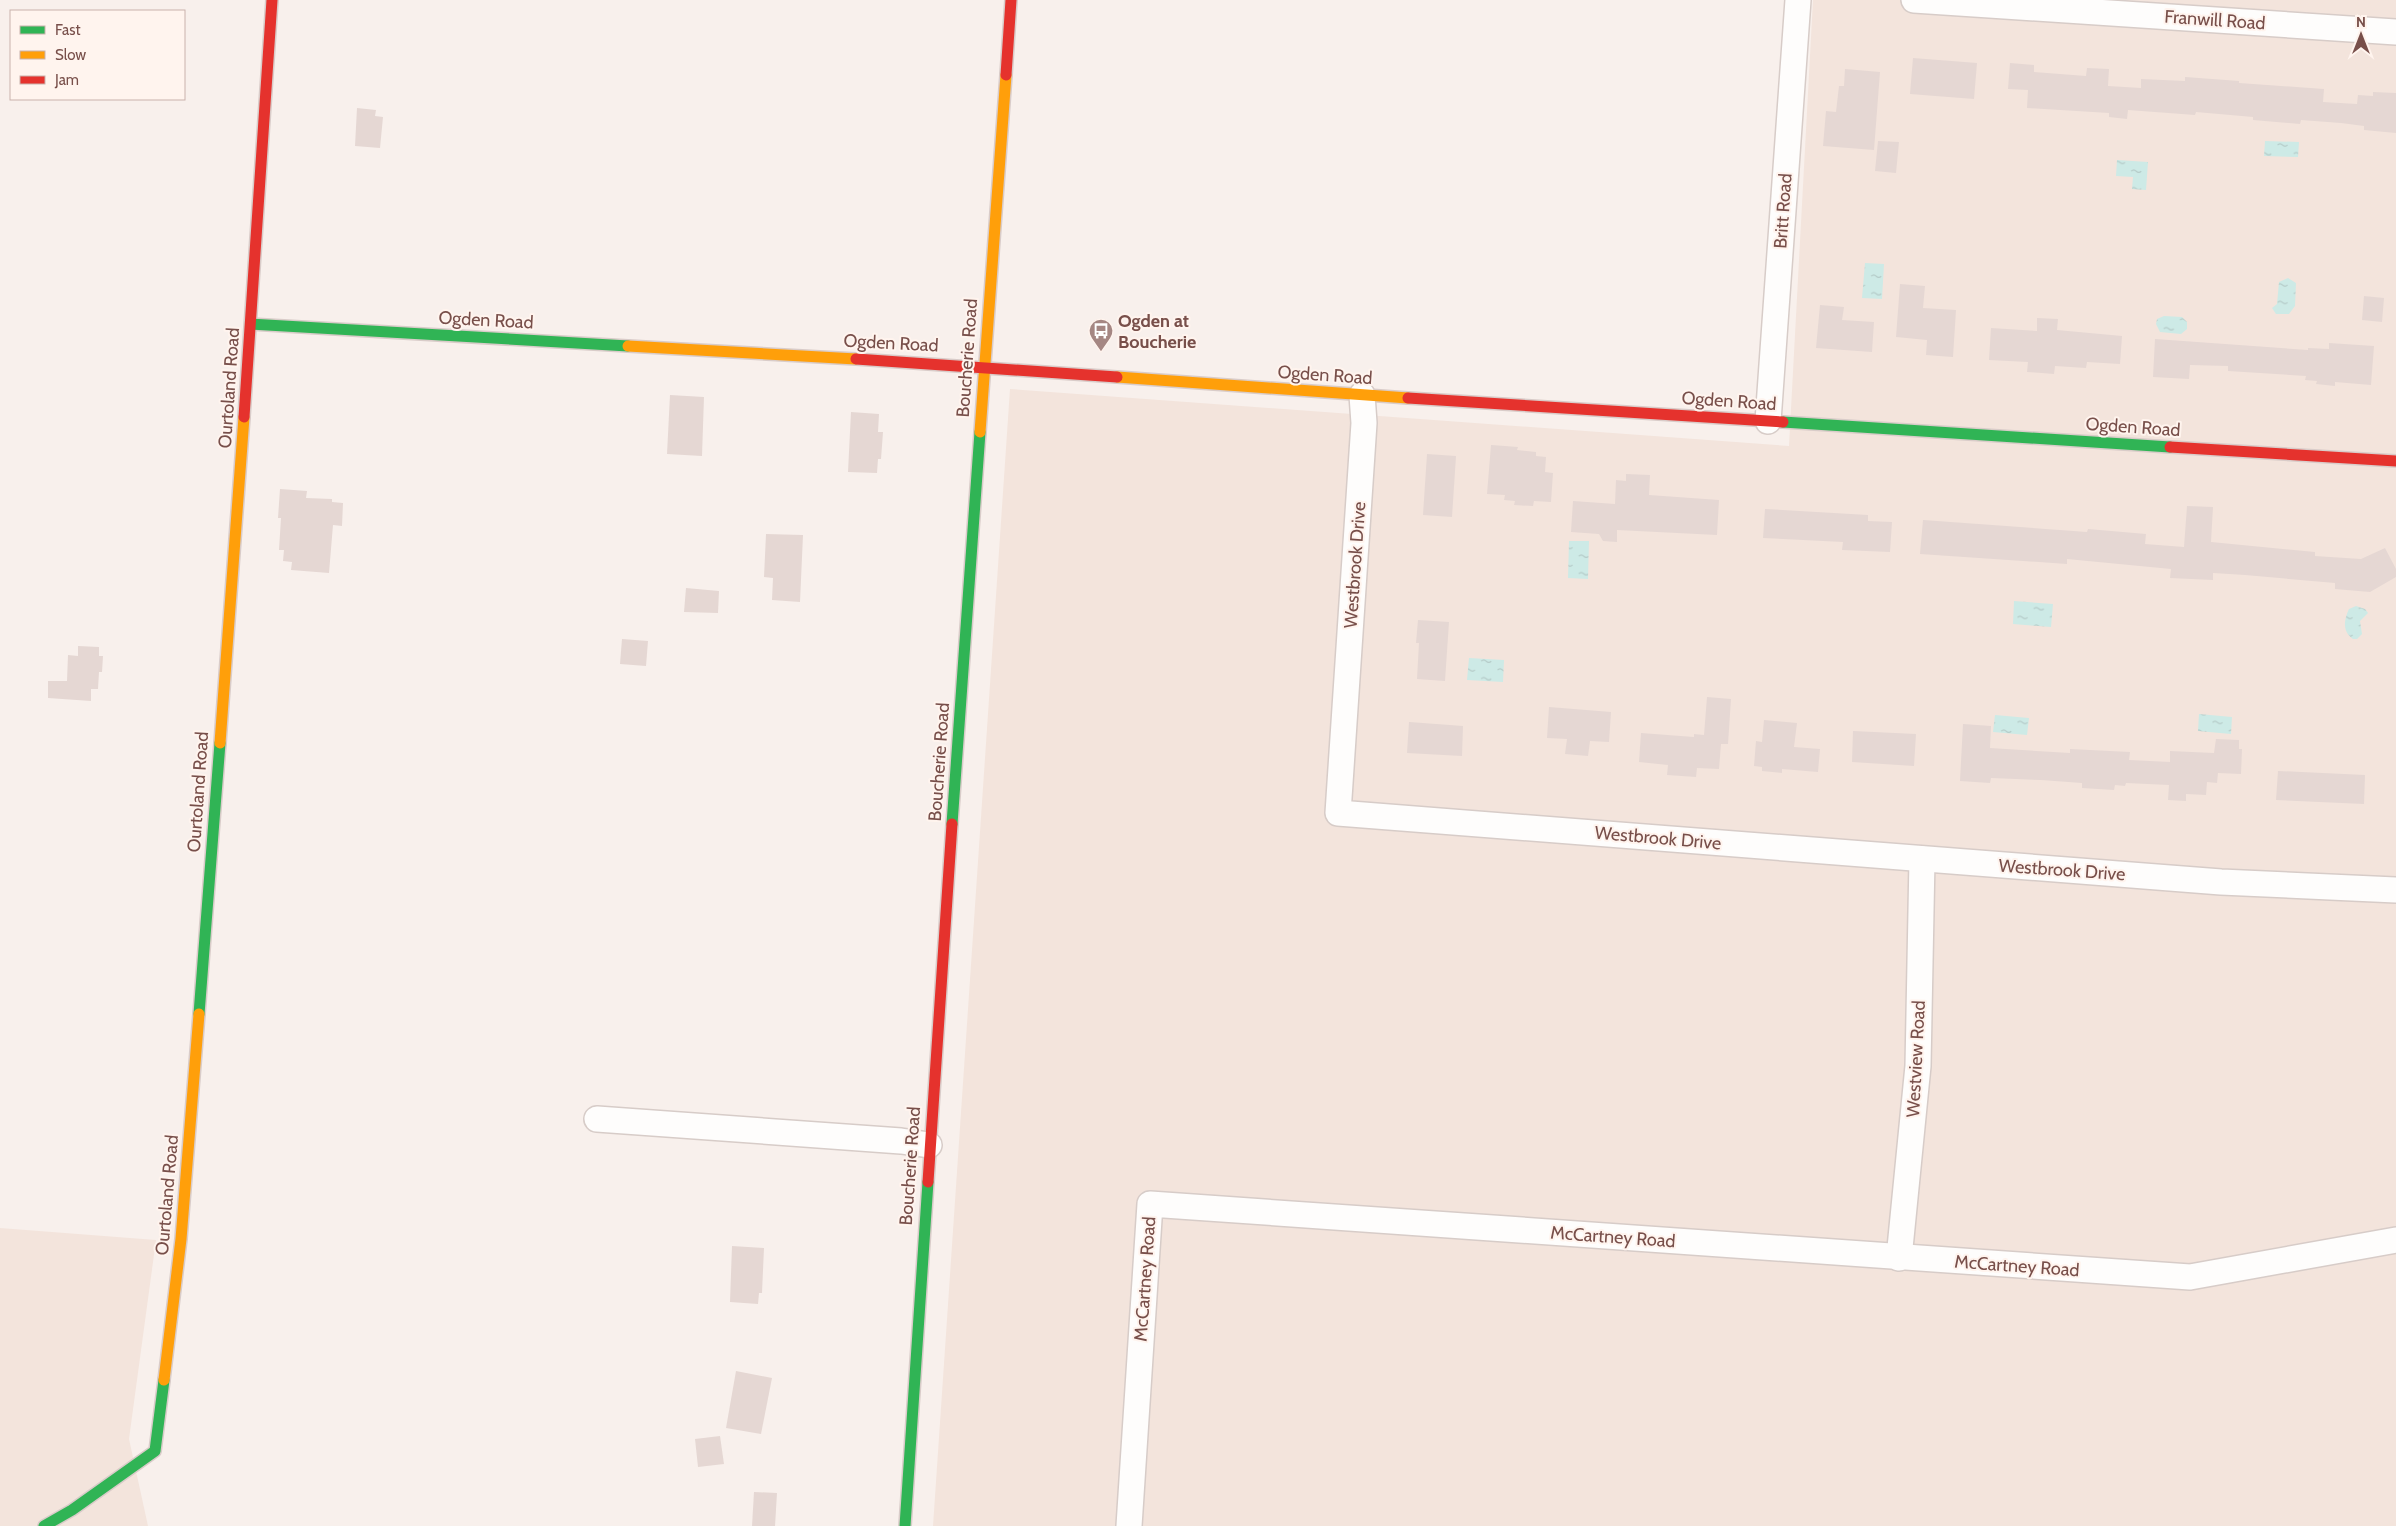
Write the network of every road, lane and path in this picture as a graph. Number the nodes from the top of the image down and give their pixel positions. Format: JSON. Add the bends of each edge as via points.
{"nodes":[{"id":1,"x":272,"y":0,"type":"edge"},
{"id":2,"x":1011,"y":0,"type":"edge"},
{"id":3,"x":1798,"y":0,"type":"edge"},
{"id":4,"x":1914,"y":0,"type":"edge"},
{"id":5,"x":2396,"y":32,"type":"edge"},
{"id":6,"x":251,"y":324,"type":"junction"},
{"id":7,"x":984,"y":366,"type":"junction"},
{"id":8,"x":1362,"y":395,"type":"junction"},
{"id":9,"x":1768,"y":421,"type":"junction"},
{"id":10,"x":2396,"y":461,"type":"edge"},
{"id":11,"x":1922,"y":859,"type":"junction"},
{"id":12,"x":2396,"y":890,"type":"edge"},
{"id":13,"x":597,"y":1119,"type":"dead end"},
{"id":14,"x":929,"y":1145,"type":"junction"},
{"id":15,"x":2396,"y":1240,"type":"edge"},
{"id":16,"x":1899,"y":1258,"type":"junction"},
{"id":17,"x":44,"y":1526,"type":"edge"},
{"id":18,"x":905,"y":1526,"type":"edge"},
{"id":19,"x":1129,"y":1526,"type":"edge"}],
"edges":[{"from":1,"to":6,"type":"street","name":"Ourtoland Road"},
{"from":2,"to":7,"type":"street","name":"Boucherie Road"},
{"from":3,"to":9,"type":"street","name":"Britt Road"},
{"from":4,"to":5,"type":"street","name":"Franwill Road"},
{"from":6,"to":7,"type":"street","name":"Ogden Road"},
{"from":6,"to":17,"type":"street","name":"Ourtoland Road","via":[[181,1239],[155,1451]]},
{"from":7,"to":8,"type":"street","name":"Ogden Road"},
{"from":7,"to":14,"type":"street","name":"Boucherie Road"},
{"from":8,"to":9,"type":"street","name":"Ogden Road"},
{"from":8,"to":11,"type":"street","name":"Westbrook Drive","via":[[1364,424],[1338,813]]},
{"from":9,"to":10,"type":"street","name":"Ogden Road"},
{"from":11,"to":12,"type":"street","name":"Westbrook Drive","via":[[2220,882]]},
{"from":11,"to":16,"type":"street","name":"Westview Road","via":[[1918,1066]]},
{"from":13,"to":14,"type":"street"},
{"from":14,"to":18,"type":"street","name":"Boucherie Road"},
{"from":15,"to":16,"type":"street","name":"McCartney Road","via":[[2190,1278]]},
{"from":16,"to":19,"type":"street","name":"McCartney Road","via":[[1150,1204]]}]}
